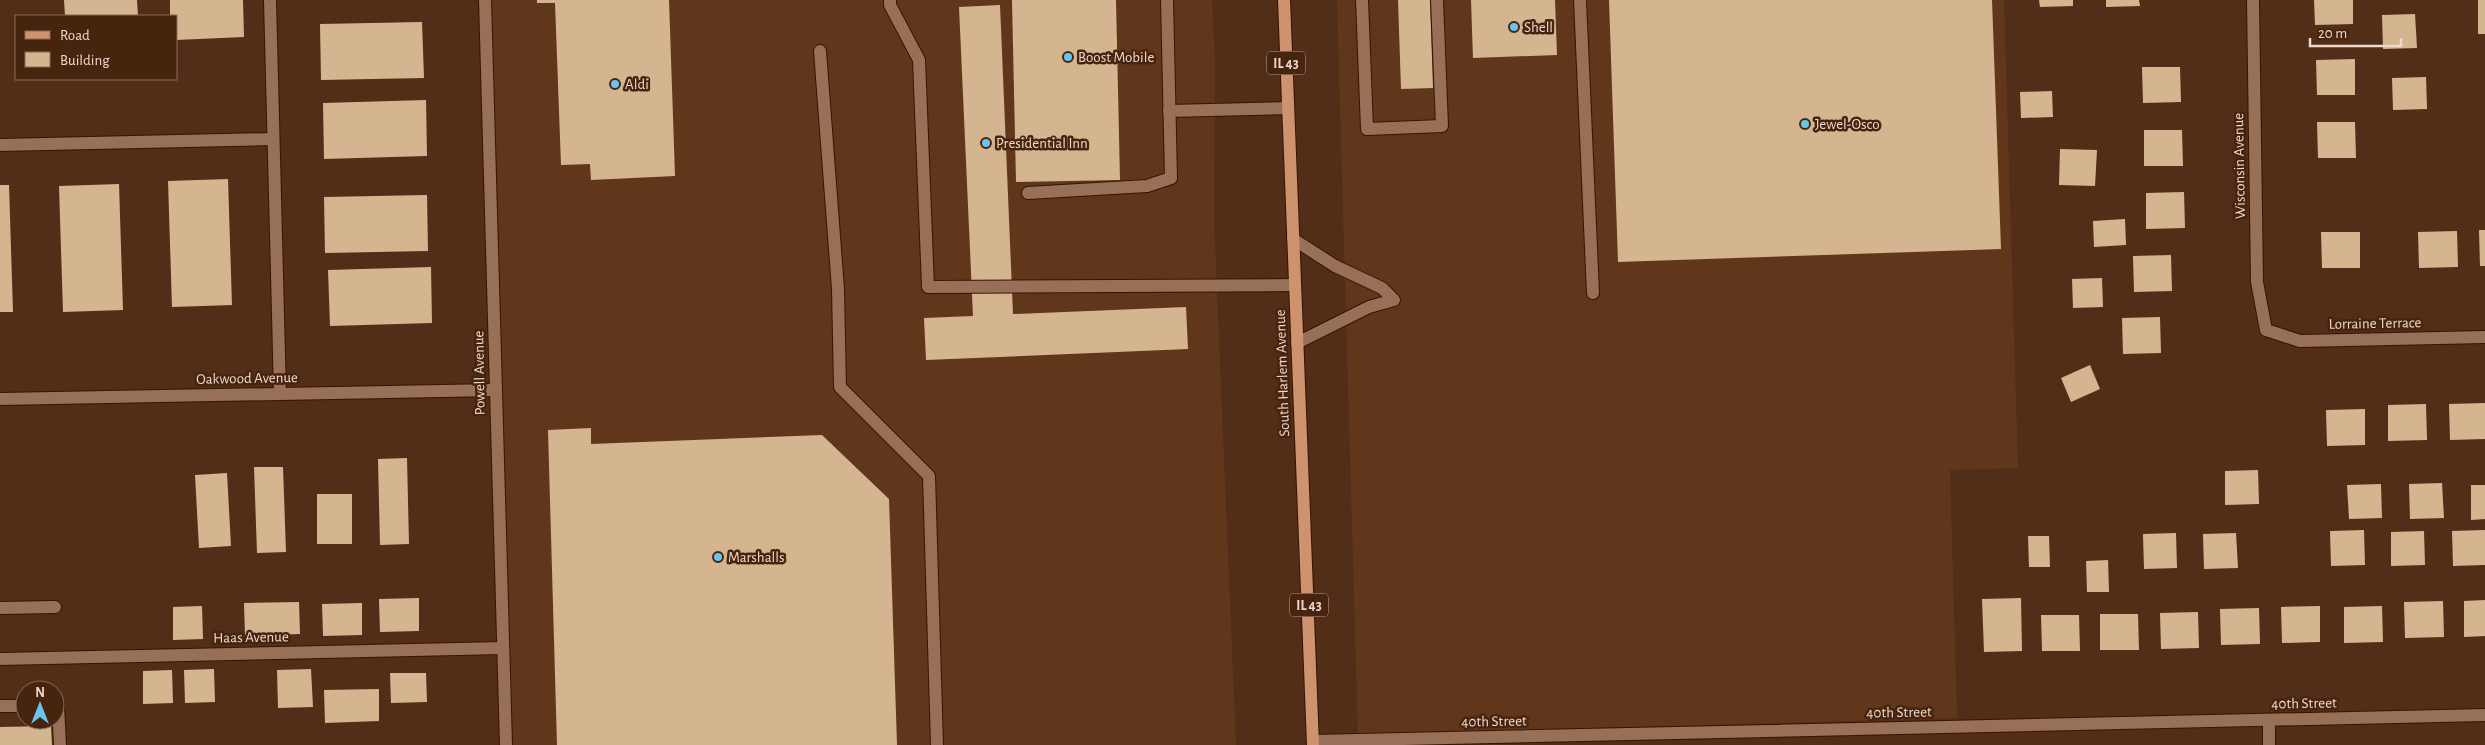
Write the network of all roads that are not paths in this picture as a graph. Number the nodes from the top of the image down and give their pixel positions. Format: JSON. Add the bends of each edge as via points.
{"nodes":[{"id":1,"x":270,"y":0,"type":"edge"},
{"id":2,"x":485,"y":0,"type":"edge"},
{"id":3,"x":890,"y":0,"type":"edge"},
{"id":4,"x":1167,"y":0,"type":"edge"},
{"id":5,"x":1284,"y":0,"type":"edge"},
{"id":6,"x":1362,"y":0,"type":"edge"},
{"id":7,"x":1437,"y":0,"type":"edge"},
{"id":8,"x":1580,"y":0,"type":"edge"},
{"id":9,"x":2253,"y":0,"type":"edge"},
{"id":10,"x":820,"y":51,"type":"dead end"},
{"id":11,"x":1287,"y":108,"type":"junction"},
{"id":12,"x":1169,"y":112,"type":"junction"},
{"id":13,"x":273,"y":139,"type":"junction"},
{"id":14,"x":0,"y":145,"type":"edge"},
{"id":15,"x":1028,"y":193,"type":"dead end"},
{"id":16,"x":1292,"y":240,"type":"junction"},
{"id":17,"x":1295,"y":285,"type":"junction"},
{"id":18,"x":1594,"y":293,"type":"dead end"},
{"id":19,"x":2266,"y":330,"type":"joint"},
{"id":20,"x":2485,"y":337,"type":"edge"},
{"id":21,"x":1297,"y":343,"type":"junction"},
{"id":22,"x":495,"y":390,"type":"junction"},
{"id":23,"x":280,"y":393,"type":"junction"},
{"id":24,"x":0,"y":399,"type":"edge"},
{"id":25,"x":54,"y":607,"type":"dead end"},
{"id":26,"x":0,"y":608,"type":"edge"},
{"id":27,"x":503,"y":648,"type":"junction"},
{"id":28,"x":0,"y":659,"type":"edge"},
{"id":29,"x":0,"y":706,"type":"edge"},
{"id":30,"x":15,"y":706,"type":"edge"},
{"id":31,"x":2485,"y":715,"type":"edge"},
{"id":32,"x":2269,"y":720,"type":"junction"},
{"id":33,"x":59,"y":730,"type":"edge"},
{"id":34,"x":1550,"y":741,"type":"edge"},
{"id":35,"x":1313,"y":743,"type":"edge"},
{"id":36,"x":60,"y":745,"type":"edge"},
{"id":37,"x":506,"y":745,"type":"edge"},
{"id":38,"x":937,"y":745,"type":"edge"},
{"id":39,"x":2270,"y":745,"type":"edge"}],
"edges":[{"from":1,"to":13,"type":"street"},
{"from":2,"to":22,"type":"street","name":"Powell Avenue"},
{"from":3,"to":17,"type":"street","via":[[919,60],[928,287]]},
{"from":4,"to":12,"type":"street"},
{"from":5,"to":11,"type":"main road","name":"South Harlem Avenue","number":"IL 43"},
{"from":6,"to":7,"type":"street","via":[[1367,129],[1442,126]]},
{"from":8,"to":18,"type":"street"},
{"from":9,"to":19,"type":"street","name":"Wisconsin Avenue","via":[[2257,282]]},
{"from":10,"to":38,"type":"street","via":[[838,289],[840,387],[929,476]]},
{"from":11,"to":12,"type":"street"},
{"from":11,"to":16,"type":"main road","name":"South Harlem Avenue","number":"IL 43"},
{"from":12,"to":15,"type":"street","via":[[1171,178],[1147,186]]},
{"from":13,"to":14,"type":"street"},
{"from":13,"to":23,"type":"street"},
{"from":16,"to":17,"type":"main road","name":"South Harlem Avenue","number":"IL 43"},
{"from":16,"to":21,"type":"street","via":[[1335,266],[1382,288],[1394,300],[1369,306]]},
{"from":17,"to":21,"type":"main road","name":"South Harlem Avenue","number":"IL 43"},
{"from":19,"to":20,"type":"street","name":"Lorraine Terrace","via":[[2300,341]]},
{"from":21,"to":35,"type":"main road","name":"South Harlem Avenue","number":"IL 43"},
{"from":22,"to":23,"type":"street","name":"Oakwood Avenue"},
{"from":22,"to":27,"type":"street","name":"Powell Avenue"},
{"from":23,"to":24,"type":"street","name":"Oakwood Avenue"},
{"from":25,"to":26,"type":"street"},
{"from":27,"to":28,"type":"street","name":"Haas Avenue"},
{"from":27,"to":37,"type":"street","name":"Powell Avenue"},
{"from":29,"to":30,"type":"street"},
{"from":31,"to":32,"type":"street","name":"40th Street"},
{"from":32,"to":34,"type":"street","name":"40th Street"},
{"from":32,"to":39,"type":"street"},
{"from":33,"to":36,"type":"street"},
{"from":34,"to":35,"type":"street","name":"40th Street"}]}
